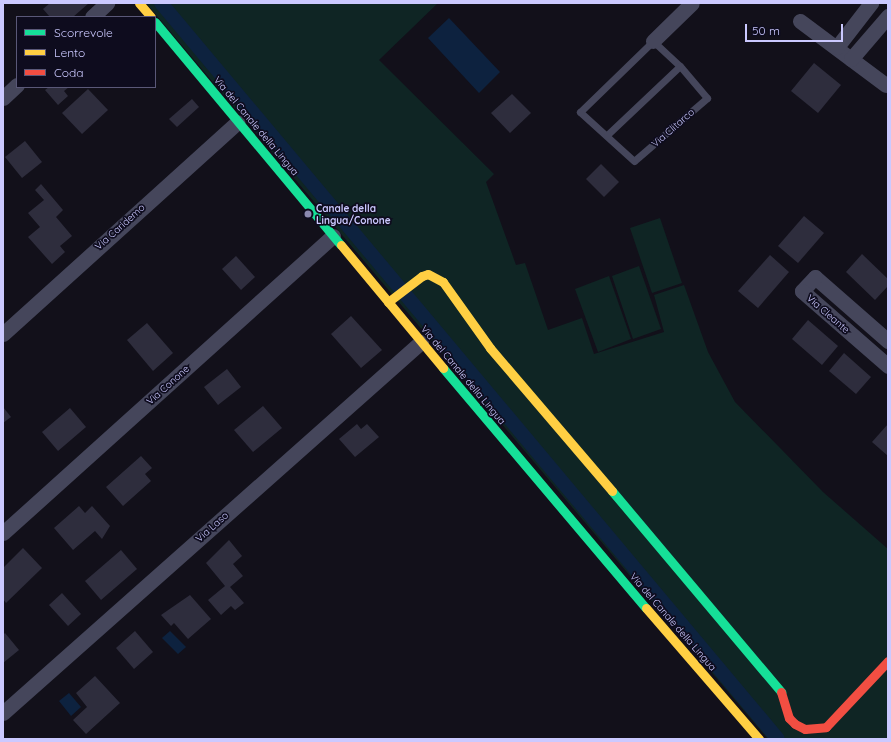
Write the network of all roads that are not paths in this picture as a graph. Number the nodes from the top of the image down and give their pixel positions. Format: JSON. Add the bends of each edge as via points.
{"nodes":[{"id":1,"x":107,"y":3,"type":"edge"},
{"id":2,"x":139,"y":3,"type":"edge"},
{"id":3,"x":692,"y":3,"type":"edge"},
{"id":4,"x":871,"y":3,"type":"edge"},
{"id":5,"x":93,"y":16,"type":"edge"},
{"id":6,"x":150,"y":16,"type":"edge"},
{"id":7,"x":888,"y":16,"type":"edge"},
{"id":8,"x":800,"y":21,"type":"dead end"},
{"id":9,"x":156,"y":23,"type":"edge"},
{"id":10,"x":653,"y":41,"type":"junction"},
{"id":11,"x":837,"y":47,"type":"junction"},
{"id":12,"x":851,"y":59,"type":"junction"},
{"id":13,"x":680,"y":66,"type":"junction"},
{"id":14,"x":886,"y":85,"type":"dead end"},
{"id":15,"x":16,"y":86,"type":"edge"},
{"id":16,"x":3,"y":98,"type":"edge"},
{"id":17,"x":238,"y":122,"type":"junction"},
{"id":18,"x":607,"y":135,"type":"junction"},
{"id":19,"x":333,"y":236,"type":"junction"},
{"id":20,"x":388,"y":302,"type":"junction"},
{"id":21,"x":3,"y":334,"type":"edge"},
{"id":22,"x":888,"y":341,"type":"edge"},
{"id":23,"x":421,"y":342,"type":"junction"},
{"id":24,"x":888,"y":366,"type":"edge"},
{"id":25,"x":3,"y":534,"type":"edge"},
{"id":26,"x":888,"y":661,"type":"edge"},
{"id":27,"x":3,"y":713,"type":"edge"},
{"id":28,"x":759,"y":739,"type":"edge"}],
"edges":[{"from":1,"to":5,"type":"street"},
{"from":2,"to":6,"type":"street"},
{"from":3,"to":10,"type":"street","name":"Via Clitarco"},
{"from":4,"to":11,"type":"street"},
{"from":7,"to":12,"type":"street"},
{"from":8,"to":11,"type":"street"},
{"from":9,"to":17,"type":"street","name":"Via del Canale della Lingua"},
{"from":10,"to":13,"type":"lane","name":"Via Clitarco"},
{"from":10,"to":18,"type":"lane","name":"Via Clitarco","via":[[580,112]]},
{"from":11,"to":12,"type":"street"},
{"from":12,"to":14,"type":"street"},
{"from":13,"to":18,"type":"lane"},
{"from":13,"to":18,"type":"lane","name":"Via Clitarco","via":[[707,98],[634,161]]},
{"from":15,"to":16,"type":"street"},
{"from":17,"to":19,"type":"street","name":"Via del Canale della Lingua"},
{"from":17,"to":21,"type":"street","name":"Via Caridemo"},
{"from":19,"to":20,"type":"street","name":"Via del Canale della Lingua"},
{"from":19,"to":25,"type":"street","name":"Via Conone"},
{"from":20,"to":23,"type":"street","name":"Via del Canale della Lingua"},
{"from":20,"to":26,"type":"street","via":[[414,280],[428,274],[443,282],[490,348],[774,680],[782,693],[789,718],[795,724],[806,729],[826,727]]},
{"from":22,"to":24,"type":"street","name":"Via Cleante","via":[[815,277],[802,291]]},
{"from":23,"to":27,"type":"street","name":"Via Laso"},
{"from":23,"to":28,"type":"street","name":"Via del Canale della Lingua"}]}
